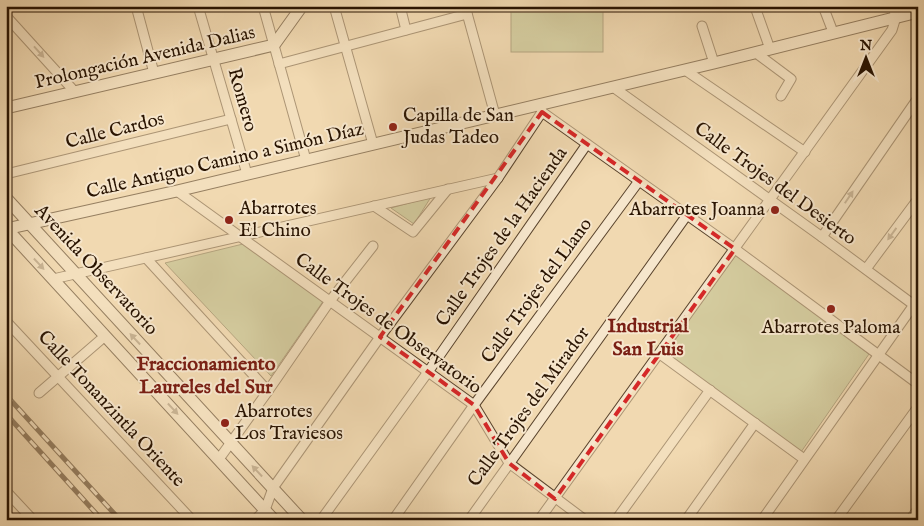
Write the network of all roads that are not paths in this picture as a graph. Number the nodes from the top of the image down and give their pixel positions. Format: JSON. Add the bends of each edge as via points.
{"nodes":[{"id":1,"x":136,"y":6,"type":"edge"},
{"id":2,"x":198,"y":6,"type":"edge"},
{"id":3,"x":263,"y":6,"type":"edge"},
{"id":4,"x":302,"y":6,"type":"edge"},
{"id":5,"x":334,"y":6,"type":"edge"},
{"id":6,"x":400,"y":6,"type":"edge"},
{"id":7,"x":823,"y":6,"type":"edge"},
{"id":8,"x":755,"y":7,"type":"edge"},
{"id":9,"x":466,"y":10,"type":"edge"},
{"id":10,"x":895,"y":12,"type":"edge"},
{"id":11,"x":916,"y":14,"type":"edge"},
{"id":12,"x":6,"y":16,"type":"edge"},
{"id":13,"x":702,"y":26,"type":"dead end"},
{"id":14,"x":406,"y":30,"type":"junction"},
{"id":15,"x":833,"y":32,"type":"junction"},
{"id":16,"x":274,"y":45,"type":"junction"},
{"id":17,"x":346,"y":46,"type":"junction"},
{"id":18,"x":770,"y":49,"type":"junction"},
{"id":19,"x":756,"y":53,"type":"junction"},
{"id":20,"x":214,"y":60,"type":"junction"},
{"id":21,"x":714,"y":63,"type":"junction"},
{"id":22,"x":279,"y":64,"type":"junction"},
{"id":23,"x":685,"y":70,"type":"junction"},
{"id":24,"x":154,"y":73,"type":"junction"},
{"id":25,"x":613,"y":87,"type":"junction"},
{"id":26,"x":75,"y":92,"type":"junction"},
{"id":27,"x":781,"y":96,"type":"dead end"},
{"id":28,"x":918,"y":98,"type":"edge"},
{"id":29,"x":7,"y":107,"type":"edge"},
{"id":30,"x":541,"y":108,"type":"junction"},
{"id":31,"x":495,"y":115,"type":"junction"},
{"id":32,"x":231,"y":119,"type":"junction"},
{"id":33,"x":374,"y":144,"type":"junction"},
{"id":34,"x":587,"y":144,"type":"junction"},
{"id":35,"x":806,"y":152,"type":"junction"},
{"id":36,"x":306,"y":160,"type":"junction"},
{"id":37,"x":6,"y":174,"type":"edge"},
{"id":38,"x":247,"y":174,"type":"junction"},
{"id":39,"x":498,"y":178,"type":"junction"},
{"id":40,"x":638,"y":181,"type":"junction"},
{"id":41,"x":448,"y":189,"type":"junction"},
{"id":42,"x":177,"y":191,"type":"junction"},
{"id":43,"x":6,"y":198,"type":"edge"},
{"id":44,"x":918,"y":198,"type":"edge"},
{"id":45,"x":771,"y":200,"type":"junction"},
{"id":46,"x":374,"y":206,"type":"junction"},
{"id":47,"x":687,"y":215,"type":"junction"},
{"id":48,"x":30,"y":225,"type":"junction"},
{"id":49,"x":7,"y":229,"type":"edge"},
{"id":50,"x":239,"y":237,"type":"junction"},
{"id":51,"x":822,"y":237,"type":"junction"},
{"id":52,"x":373,"y":246,"type":"dead end"},
{"id":53,"x":735,"y":249,"type":"junction"},
{"id":54,"x":146,"y":258,"type":"junction"},
{"id":55,"x":866,"y":269,"type":"junction"},
{"id":56,"x":77,"y":275,"type":"junction"},
{"id":57,"x":53,"y":279,"type":"junction"},
{"id":58,"x":330,"y":301,"type":"junction"},
{"id":59,"x":916,"y":304,"type":"edge"},
{"id":60,"x":6,"y":321,"type":"edge"},
{"id":61,"x":105,"y":336,"type":"junction"},
{"id":62,"x":380,"y":337,"type":"junction"},
{"id":63,"x":660,"y":354,"type":"junction"},
{"id":64,"x":878,"y":355,"type":"junction"},
{"id":65,"x":428,"y":372,"type":"junction"},
{"id":66,"x":59,"y":376,"type":"junction"},
{"id":67,"x":918,"y":384,"type":"edge"},
{"id":68,"x":710,"y":390,"type":"junction"},
{"id":69,"x":268,"y":391,"type":"junction"},
{"id":70,"x":39,"y":393,"type":"dead end"},
{"id":71,"x":474,"y":404,"type":"junction"},
{"id":72,"x":918,"y":407,"type":"edge"},
{"id":73,"x":755,"y":423,"type":"junction"},
{"id":74,"x":231,"y":443,"type":"junction"},
{"id":75,"x":219,"y":459,"type":"junction"},
{"id":76,"x":804,"y":459,"type":"junction"},
{"id":77,"x":509,"y":464,"type":"junction"},
{"id":78,"x":273,"y":488,"type":"junction"},
{"id":79,"x":6,"y":491,"type":"edge"},
{"id":80,"x":555,"y":499,"type":"junction"},
{"id":81,"x":918,"y":509,"type":"edge"},
{"id":82,"x":265,"y":510,"type":"junction"},
{"id":83,"x":33,"y":520,"type":"edge"},
{"id":84,"x":192,"y":520,"type":"edge"},
{"id":85,"x":255,"y":520,"type":"edge"},
{"id":86,"x":274,"y":520,"type":"edge"},
{"id":87,"x":302,"y":520,"type":"edge"},
{"id":88,"x":321,"y":520,"type":"edge"},
{"id":89,"x":392,"y":520,"type":"edge"},
{"id":90,"x":468,"y":520,"type":"edge"},
{"id":91,"x":539,"y":520,"type":"edge"},
{"id":92,"x":584,"y":520,"type":"edge"},
{"id":93,"x":616,"y":520,"type":"edge"},
{"id":94,"x":686,"y":520,"type":"edge"},
{"id":95,"x":762,"y":520,"type":"edge"},
{"id":96,"x":836,"y":520,"type":"edge"},
{"id":97,"x":910,"y":520,"type":"edge"}],
"edges":[{"from":1,"to":24,"type":"street"},
{"from":2,"to":20,"type":"street","name":"Romero"},
{"from":3,"to":16,"type":"street"},
{"from":4,"to":16,"type":"street","name":"Prolongación Avenida Dalias"},
{"from":5,"to":17,"type":"street"},
{"from":6,"to":14,"type":"street"},
{"from":7,"to":15,"type":"street"},
{"from":8,"to":18,"type":"street"},
{"from":9,"to":14,"type":"street"},
{"from":9,"to":31,"type":"street"},
{"from":10,"to":11,"type":"street","name":"Calle Antiguo Camino a Simón Díaz"},
{"from":10,"to":15,"type":"street","name":"Calle Antiguo Camino a Simón Díaz"},
{"from":10,"to":35,"type":"street","via":[[892,30]]},
{"from":12,"to":26,"type":"street","one_way":true},
{"from":13,"to":21,"type":"street"},
{"from":14,"to":17,"type":"street"},
{"from":15,"to":18,"type":"street","name":"Calle Antiguo Camino a Simón Díaz"},
{"from":16,"to":20,"type":"street","name":"Prolongación Avenida Dalias"},
{"from":16,"to":22,"type":"street"},
{"from":17,"to":22,"type":"street"},
{"from":17,"to":33,"type":"street"},
{"from":18,"to":19,"type":"street","name":"Calle Antiguo Camino a Simón Díaz"},
{"from":19,"to":21,"type":"street","name":"Calle Antiguo Camino a Simón Díaz"},
{"from":19,"to":27,"type":"street","via":[[790,80]]},
{"from":20,"to":24,"type":"street","name":"Prolongación Avenida Dalias"},
{"from":20,"to":32,"type":"street","name":"Romero"},
{"from":21,"to":23,"type":"street","name":"Calle Antiguo Camino a Simón Díaz"},
{"from":22,"to":36,"type":"street"},
{"from":23,"to":25,"type":"street","name":"Calle Antiguo Camino a Simón Díaz"},
{"from":23,"to":35,"type":"street"},
{"from":24,"to":26,"type":"street","name":"Prolongación Avenida Dalias"},
{"from":25,"to":30,"type":"street","name":"Calle Antiguo Camino a Simón Díaz"},
{"from":25,"to":45,"type":"street","name":"Calle Trojes del Desierto"},
{"from":26,"to":29,"type":"street","name":"Prolongación Avenida Dalias"},
{"from":51,"to":28,"type":"street","one_way":true},
{"from":30,"to":31,"type":"street","name":"Calle Antiguo Camino a Simón Díaz"},
{"from":30,"to":34,"type":"street"},
{"from":30,"to":39,"type":"street"},
{"from":31,"to":33,"type":"street","name":"Calle Antiguo Camino a Simón Díaz"},
{"from":32,"to":37,"type":"street","name":"Calle Cardos"},
{"from":32,"to":38,"type":"street","name":"Romero"},
{"from":33,"to":36,"type":"street","name":"Calle Antiguo Camino a Simón Díaz"},
{"from":34,"to":40,"type":"street"},
{"from":34,"to":65,"type":"street","name":"Calle Trojes de la Hacienda"},
{"from":35,"to":45,"type":"street"},
{"from":36,"to":38,"type":"street","name":"Calle Antiguo Camino a Simón Díaz"},
{"from":38,"to":42,"type":"street","name":"Calle Antiguo Camino a Simón Díaz"},
{"from":39,"to":41,"type":"street"},
{"from":39,"to":62,"type":"street"},
{"from":40,"to":47,"type":"street"},
{"from":40,"to":71,"type":"street","name":"Calle Trojes del Llano"},
{"from":41,"to":46,"type":"street"},
{"from":41,"to":46,"type":"street","via":[[413,232]]},
{"from":42,"to":48,"type":"street","name":"Calle Antiguo Camino a Simón Díaz"},
{"from":42,"to":50,"type":"street","name":"Calle Trojes de Observatorio"},
{"from":43,"to":48,"type":"street","name":"Avenida Observatorio"},
{"from":44,"to":55,"type":"street","one_way":true},
{"from":45,"to":51,"type":"street","name":"Calle Trojes del Desierto"},
{"from":45,"to":53,"type":"street"},
{"from":46,"to":50,"type":"street"},
{"from":47,"to":53,"type":"street"},
{"from":47,"to":77,"type":"street","name":"Calle Trojes del Mirador"},
{"from":48,"to":49,"type":"street","name":"Calle Antiguo Camino a Simón Díaz"},
{"from":48,"to":56,"type":"street","name":"Avenida Observatorio"},
{"from":49,"to":57,"type":"street","name":"Avenida Observatorio","one_way":true},
{"from":50,"to":54,"type":"street"},
{"from":50,"to":58,"type":"street","name":"Calle Trojes de Observatorio"},
{"from":51,"to":55,"type":"street","name":"Calle Trojes del Desierto"},
{"from":52,"to":58,"type":"street"},
{"from":53,"to":63,"type":"street"},
{"from":53,"to":64,"type":"street"},
{"from":54,"to":56,"type":"street"},
{"from":54,"to":69,"type":"street"},
{"from":55,"to":59,"type":"street","name":"Calle Trojes del Desierto"},
{"from":56,"to":57,"type":"street"},
{"from":74,"to":56,"type":"street","name":"Avenida Observatorio","one_way":true},
{"from":57,"to":61,"type":"street","name":"Avenida Observatorio"},
{"from":58,"to":62,"type":"street","name":"Calle Trojes de Observatorio"},
{"from":58,"to":69,"type":"street"},
{"from":59,"to":64,"type":"street"},
{"from":60,"to":66,"type":"street","name":"Calle Tonanzintla Oriente"},
{"from":61,"to":66,"type":"street"},
{"from":61,"to":75,"type":"street","name":"Avenida Observatorio","one_way":true},
{"from":62,"to":65,"type":"street","name":"Calle Trojes de Observatorio"},
{"from":62,"to":78,"type":"street"},
{"from":63,"to":68,"type":"street"},
{"from":63,"to":80,"type":"street"},
{"from":64,"to":67,"type":"street"},
{"from":64,"to":76,"type":"street"},
{"from":65,"to":71,"type":"street","name":"Calle Trojes de Observatorio"},
{"from":65,"to":88,"type":"street","name":"Calle Trojes de la Hacienda"},
{"from":66,"to":70,"type":"street"},
{"from":66,"to":84,"type":"street","name":"Calle Tonanzintla Oriente"},
{"from":68,"to":73,"type":"street"},
{"from":68,"to":93,"type":"street"},
{"from":69,"to":74,"type":"street"},
{"from":71,"to":77,"type":"street","name":"Calle Trojes de Observatorio"},
{"from":71,"to":89,"type":"street","name":"Calle Trojes del Llano"},
{"from":72,"to":96,"type":"street"},
{"from":73,"to":76,"type":"street"},
{"from":73,"to":94,"type":"street"},
{"from":74,"to":75,"type":"street"},
{"from":78,"to":74,"type":"street","name":"Avenida Observatorio","one_way":true},
{"from":75,"to":82,"type":"street","name":"Avenida Observatorio"},
{"from":76,"to":95,"type":"street"},
{"from":77,"to":80,"type":"street","name":"Calle Trojes de Observatorio"},
{"from":77,"to":90,"type":"street","name":"Calle Trojes del Mirador"},
{"from":78,"to":82,"type":"street"},
{"from":78,"to":87,"type":"street","name":"Avenida Observatorio"},
{"from":79,"to":83,"type":"street"},
{"from":80,"to":91,"type":"street"},
{"from":80,"to":92,"type":"street","name":"Calle Trojes de Observatorio"},
{"from":81,"to":97,"type":"street"},
{"from":82,"to":85,"type":"street"},
{"from":82,"to":86,"type":"street","name":"Avenida Observatorio"}]}
